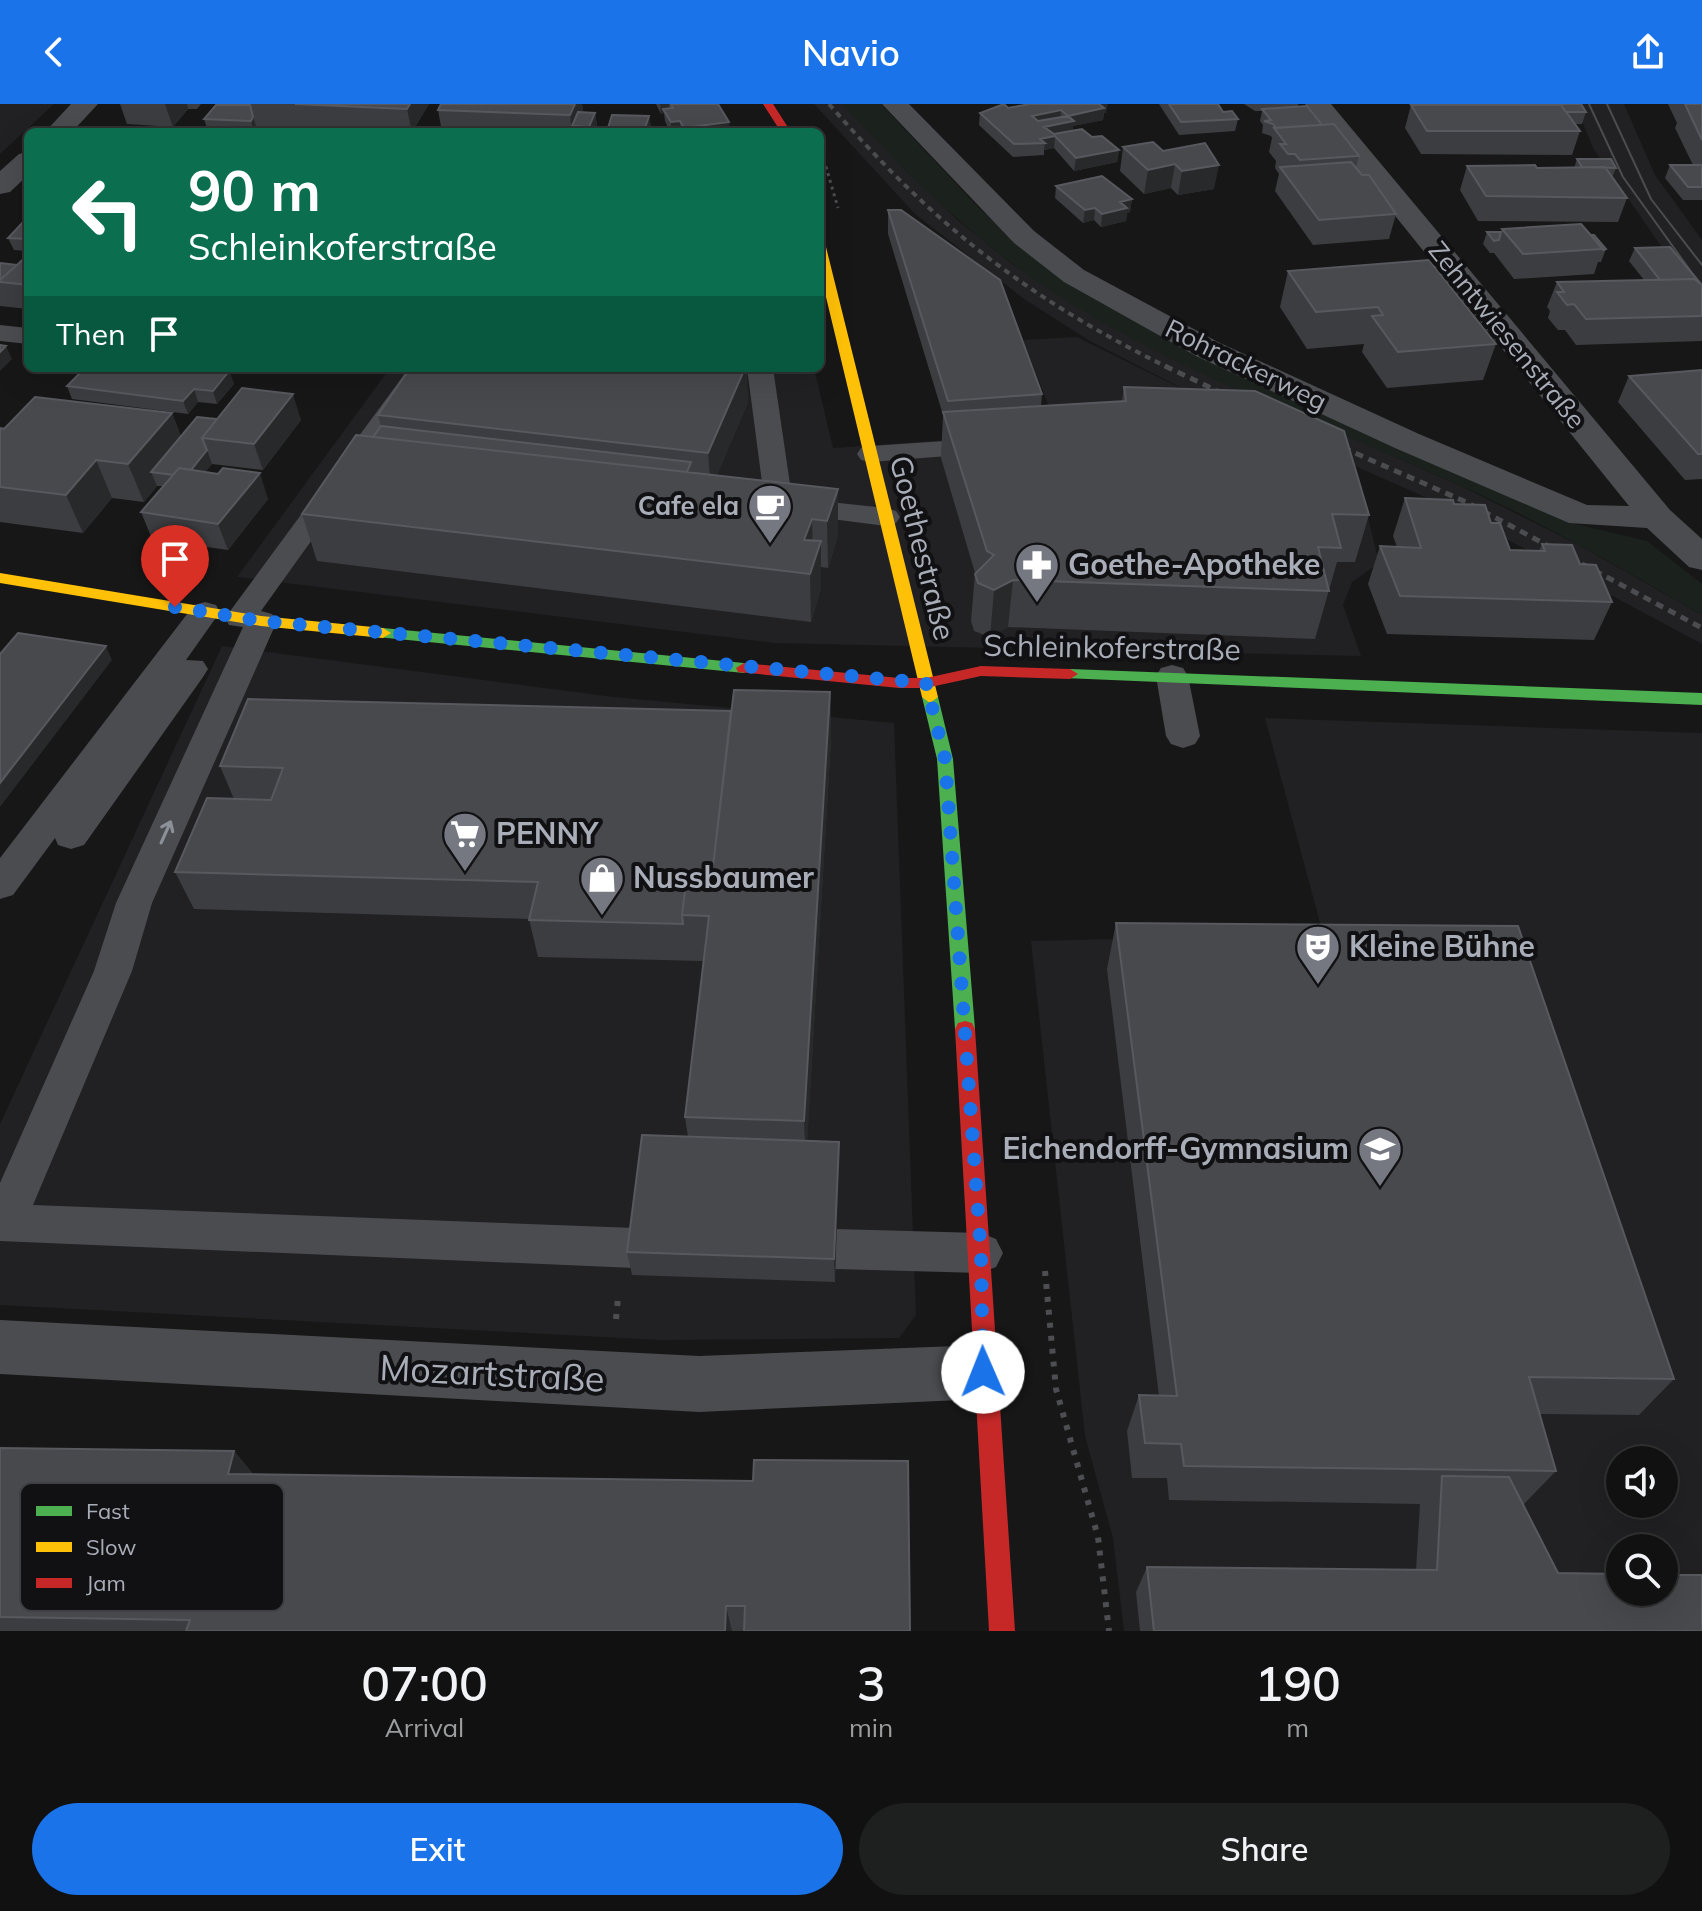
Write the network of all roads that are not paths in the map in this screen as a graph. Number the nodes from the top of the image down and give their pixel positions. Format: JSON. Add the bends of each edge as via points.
{"nodes":[{"id":1,"x":85,"y":104,"type":"edge"},
{"id":2,"x":768,"y":104,"type":"edge"},
{"id":3,"x":895,"y":104,"type":"edge"},
{"id":4,"x":1318,"y":104,"type":"edge"},
{"id":5,"x":62,"y":128,"type":"edge"},
{"id":6,"x":783,"y":128,"type":"edge"},
{"id":7,"x":24,"y":164,"type":"edge"},
{"id":8,"x":0,"y":186,"type":"edge"},
{"id":9,"x":824,"y":282,"type":"edge"},
{"id":10,"x":828,"y":317,"type":"edge"},
{"id":11,"x":0,"y":333,"type":"edge"},
{"id":12,"x":24,"y":336,"type":"edge"},
{"id":13,"x":419,"y":372,"type":"edge"},
{"id":14,"x":761,"y":372,"type":"edge"},
{"id":15,"x":1023,"y":444,"type":"edge"},
{"id":16,"x":871,"y":454,"type":"junction"},
{"id":17,"x":886,"y":517,"type":"junction"},
{"id":18,"x":1657,"y":518,"type":"junction"},
{"id":19,"x":1702,"y":559,"type":"edge"},
{"id":20,"x":0,"y":578,"type":"edge"},
{"id":21,"x":234,"y":617,"type":"junction"},
{"id":22,"x":1172,"y":676,"type":"junction"},
{"id":23,"x":926,"y":683,"type":"junction"},
{"id":24,"x":1702,"y":699,"type":"edge"},
{"id":25,"x":1183,"y":736,"type":"dead end"},
{"id":26,"x":71,"y":836,"type":"dead end"},
{"id":27,"x":0,"y":885,"type":"edge"},
{"id":28,"x":2,"y":1230,"type":"edge"},
{"id":29,"x":629,"y":1248,"type":"edge"},
{"id":30,"x":835,"y":1249,"type":"edge"},
{"id":31,"x":981,"y":1253,"type":"junction"},
{"id":32,"x":4,"y":1356,"type":"edge"},
{"id":33,"x":983,"y":1372,"type":"junction"},
{"id":34,"x":1002,"y":1631,"type":"edge"}],
"edges":[{"from":1,"to":5,"type":"street"},
{"from":2,"to":6,"type":"street"},
{"from":3,"to":18,"type":"street","name":"Rohrackerweg","via":[[1024,237],[1074,276],[1207,349],[1581,515]]},
{"from":4,"to":18,"type":"street","name":"Zehntwiesenstraße"},
{"from":7,"to":8,"type":"street"},
{"from":9,"to":10,"type":"street","name":"Goethestraße"},
{"from":10,"to":16,"type":"street","name":"Goethestraße"},
{"from":11,"to":12,"type":"lane"},
{"from":13,"to":21,"type":"lane"},
{"from":14,"to":17,"type":"lane","via":[[779,505]]},
{"from":15,"to":16,"type":"lane"},
{"from":16,"to":17,"type":"street","name":"Goethestraße"},
{"from":17,"to":23,"type":"street","name":"Goethestraße"},
{"from":18,"to":19,"type":"street","name":"Zehntwiesenstraße"},
{"from":20,"to":21,"type":"street","name":"Schleinkoferstraße"},
{"from":21,"to":23,"type":"street","name":"Schleinkoferstraße"},
{"from":21,"to":26,"type":"lane"},
{"from":21,"to":27,"type":"lane"},
{"from":28,"to":21,"type":"lane","one_way":true,"via":[[113,971]]},
{"from":22,"to":23,"type":"street","name":"Schleinkoferstraße","via":[[981,671]]},
{"from":22,"to":24,"type":"street","name":"Schleinkoferstraße"},
{"from":22,"to":25,"type":"lane"},
{"from":23,"to":31,"type":"street","name":"Goethestraße","via":[[945,759]]},
{"from":28,"to":29,"type":"lane"},
{"from":30,"to":31,"type":"lane"},
{"from":31,"to":33,"type":"street","name":"Goethestraße"},
{"from":32,"to":33,"type":"street","name":"Mozartstraße","via":[[699,1384]]},
{"from":33,"to":34,"type":"street","name":"Goethestraße"}]}
